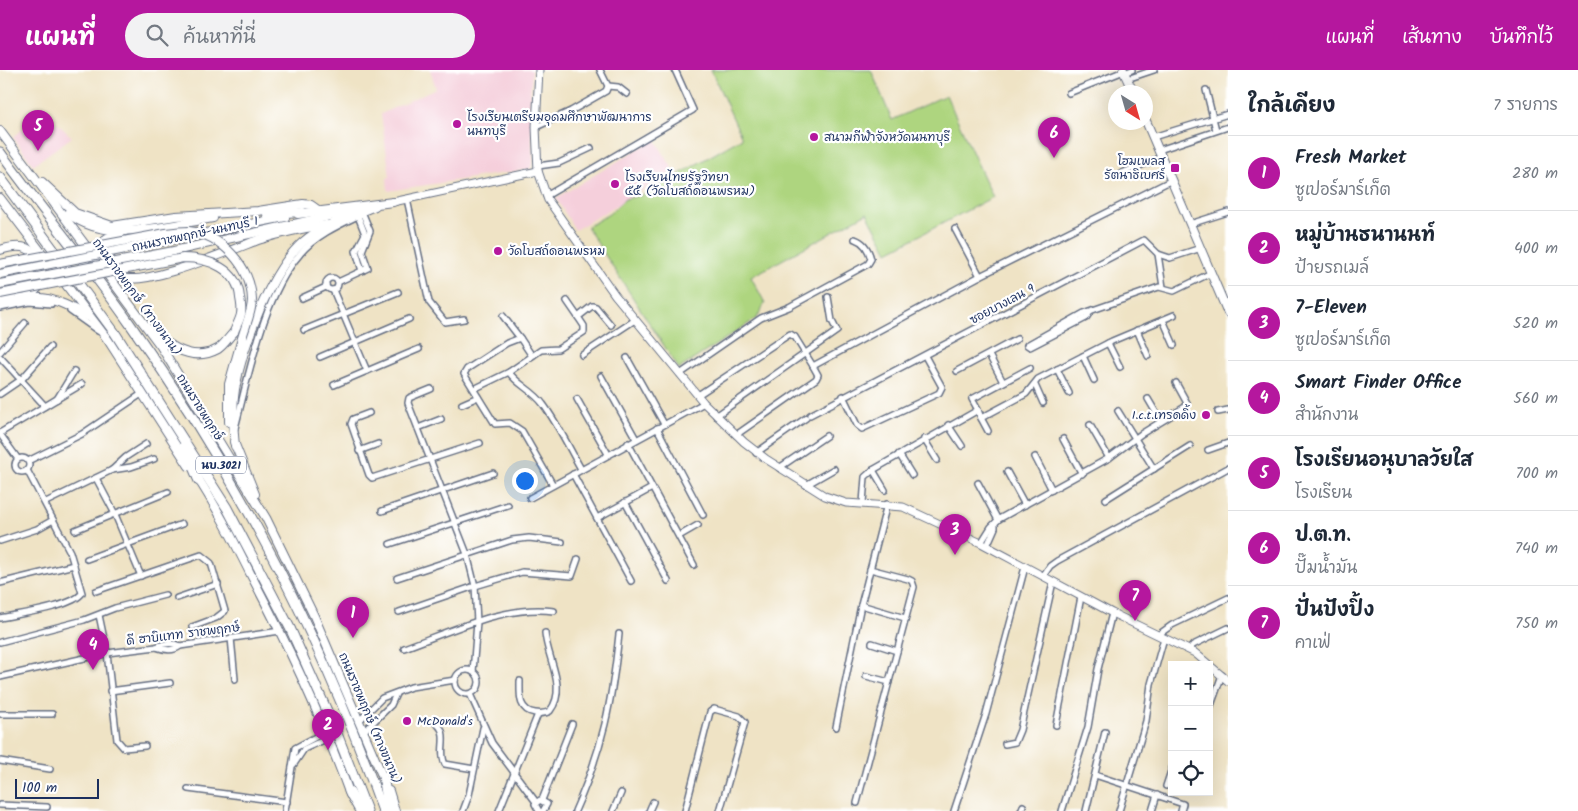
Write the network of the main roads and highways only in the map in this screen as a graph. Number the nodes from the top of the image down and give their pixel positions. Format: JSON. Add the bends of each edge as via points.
{"nodes":[{"id":1,"x":1126,"y":72,"type":"edge"},
{"id":2,"x":1131,"y":85,"type":"edge"},
{"id":3,"x":1150,"y":130,"type":"edge"},
{"id":4,"x":0,"y":131,"type":"edge"},
{"id":5,"x":0,"y":152,"type":"edge"},
{"id":6,"x":31,"y":172,"type":"junction"},
{"id":7,"x":0,"y":178,"type":"edge"},
{"id":8,"x":49,"y":197,"type":"junction"},
{"id":9,"x":0,"y":198,"type":"edge"},
{"id":10,"x":375,"y":206,"type":"junction"},
{"id":11,"x":318,"y":210,"type":"junction"},
{"id":12,"x":303,"y":212,"type":"junction"},
{"id":13,"x":330,"y":224,"type":"junction"},
{"id":14,"x":125,"y":231,"type":"junction"},
{"id":15,"x":0,"y":250,"type":"edge"},
{"id":16,"x":0,"y":264,"type":"edge"},
{"id":17,"x":0,"y":274,"type":"edge"},
{"id":18,"x":0,"y":284,"type":"edge"},
{"id":19,"x":0,"y":294,"type":"edge"},
{"id":20,"x":28,"y":297,"type":"junction"},
{"id":21,"x":0,"y":302,"type":"edge"},
{"id":22,"x":1228,"y":313,"type":"edge"},
{"id":23,"x":91,"y":318,"type":"junction"},
{"id":24,"x":141,"y":319,"type":"junction"},
{"id":25,"x":171,"y":417,"type":"junction"},
{"id":26,"x":235,"y":446,"type":"junction"},
{"id":27,"x":199,"y":480,"type":"junction"},
{"id":28,"x":266,"y":518,"type":"junction"},
{"id":29,"x":382,"y":776,"type":"junction"},
{"id":30,"x":349,"y":790,"type":"joint"},
{"id":31,"x":358,"y":811,"type":"edge"},
{"id":32,"x":367,"y":811,"type":"edge"},
{"id":33,"x":383,"y":811,"type":"edge"},
{"id":34,"x":389,"y":811,"type":"edge"},
{"id":35,"x":395,"y":811,"type":"edge"}],
"edges":[{"from":1,"to":2,"type":"main road"},
{"from":3,"to":22,"type":"main road"},
{"from":4,"to":6,"type":"main road","name":"ถนนราชพฤกษ์ (ทางขนาน)","number":"นบ.3021"},
{"from":5,"to":33,"type":"main road","name":"ถนนราชพฤกษ์","number":"นบ.3021","via":[[130,323],[234,486],[304,622],[350,725]]},
{"from":6,"to":8,"type":"main road","name":"ถนนราชพฤกษ์ (ทางขนาน)","number":"นบ.3021"},
{"from":6,"to":11,"type":"main road","via":[[75,213],[112,226],[176,216],[258,211],[303,204]]},
{"from":7,"to":25,"type":"main road","number":"นบ.3021","via":[[115,333]]},
{"from":8,"to":14,"type":"main road","via":[[85,224],[109,231]]},
{"from":8,"to":24,"type":"main road","name":"ถนนราชพฤกษ์ (ทางขนาน)","number":"นบ.3021"},
{"from":9,"to":23,"type":"main road","number":"นบ.3021"},
{"from":10,"to":11,"type":"main road","name":"ถนนราชพฤกษ์-นนทบุรี 1","via":[[393,202]]},
{"from":10,"to":13,"type":"main road"},
{"from":10,"to":18,"type":"main road","name":"ถนนราชพฤกษ์-นนทบุรี 1","bridge":true,"via":[[174,251]]},
{"from":11,"to":12,"type":"main road","name":"ถนนราชพฤกษ์-นนทบุรี 1"},
{"from":12,"to":14,"type":"main road","via":[[231,216]]},
{"from":12,"to":17,"type":"main road","name":"ถนนราชพฤกษ์-นนทบุรี 1","bridge":true},
{"from":13,"to":14,"type":"main road","via":[[288,232],[187,267],[132,280],[119,276],[102,244],[107,238]]},
{"from":13,"to":26,"type":"main road","via":[[290,256],[266,297],[235,389]]},
{"from":15,"to":20,"type":"main road","via":[[17,244],[30,248],[35,254],[40,274],[39,287]]},
{"from":16,"to":26,"type":"main road","bridge":true,"via":[[166,233],[190,231],[213,238],[232,253],[245,272],[252,301],[229,384],[229,423]]},
{"from":19,"to":24,"type":"main road","bridge":true,"via":[[183,258],[199,258],[218,265],[232,276],[240,289],[242,312],[234,332],[219,348],[208,353],[182,352],[165,342]]},
{"from":20,"to":21,"type":"main road"},
{"from":20,"to":23,"type":"main road","via":[[58,300]]},
{"from":23,"to":27,"type":"main road","number":"นบ.3021"},
{"from":24,"to":28,"type":"main road","name":"ถนนราชพฤกษ์ (ทางขนาน)","number":"นบ.3021"},
{"from":25,"to":27,"type":"main road"},
{"from":25,"to":32,"type":"main road","number":"นบ.3021","via":[[228,508],[290,628]]},
{"from":26,"to":28,"type":"main road"},
{"from":27,"to":30,"type":"main road","number":"นบ.3021","via":[[280,631]]},
{"from":28,"to":29,"type":"main road","name":"ถนนราชพฤกษ์ (ทางขนาน)","number":"นบ.3021","via":[[314,616]]},
{"from":29,"to":34,"type":"main road"},
{"from":29,"to":35,"type":"main road","name":"ถนนราชพฤกษ์ (ทางขนาน)","number":"นบ.3021"},
{"from":30,"to":31,"type":"main road"}]}
